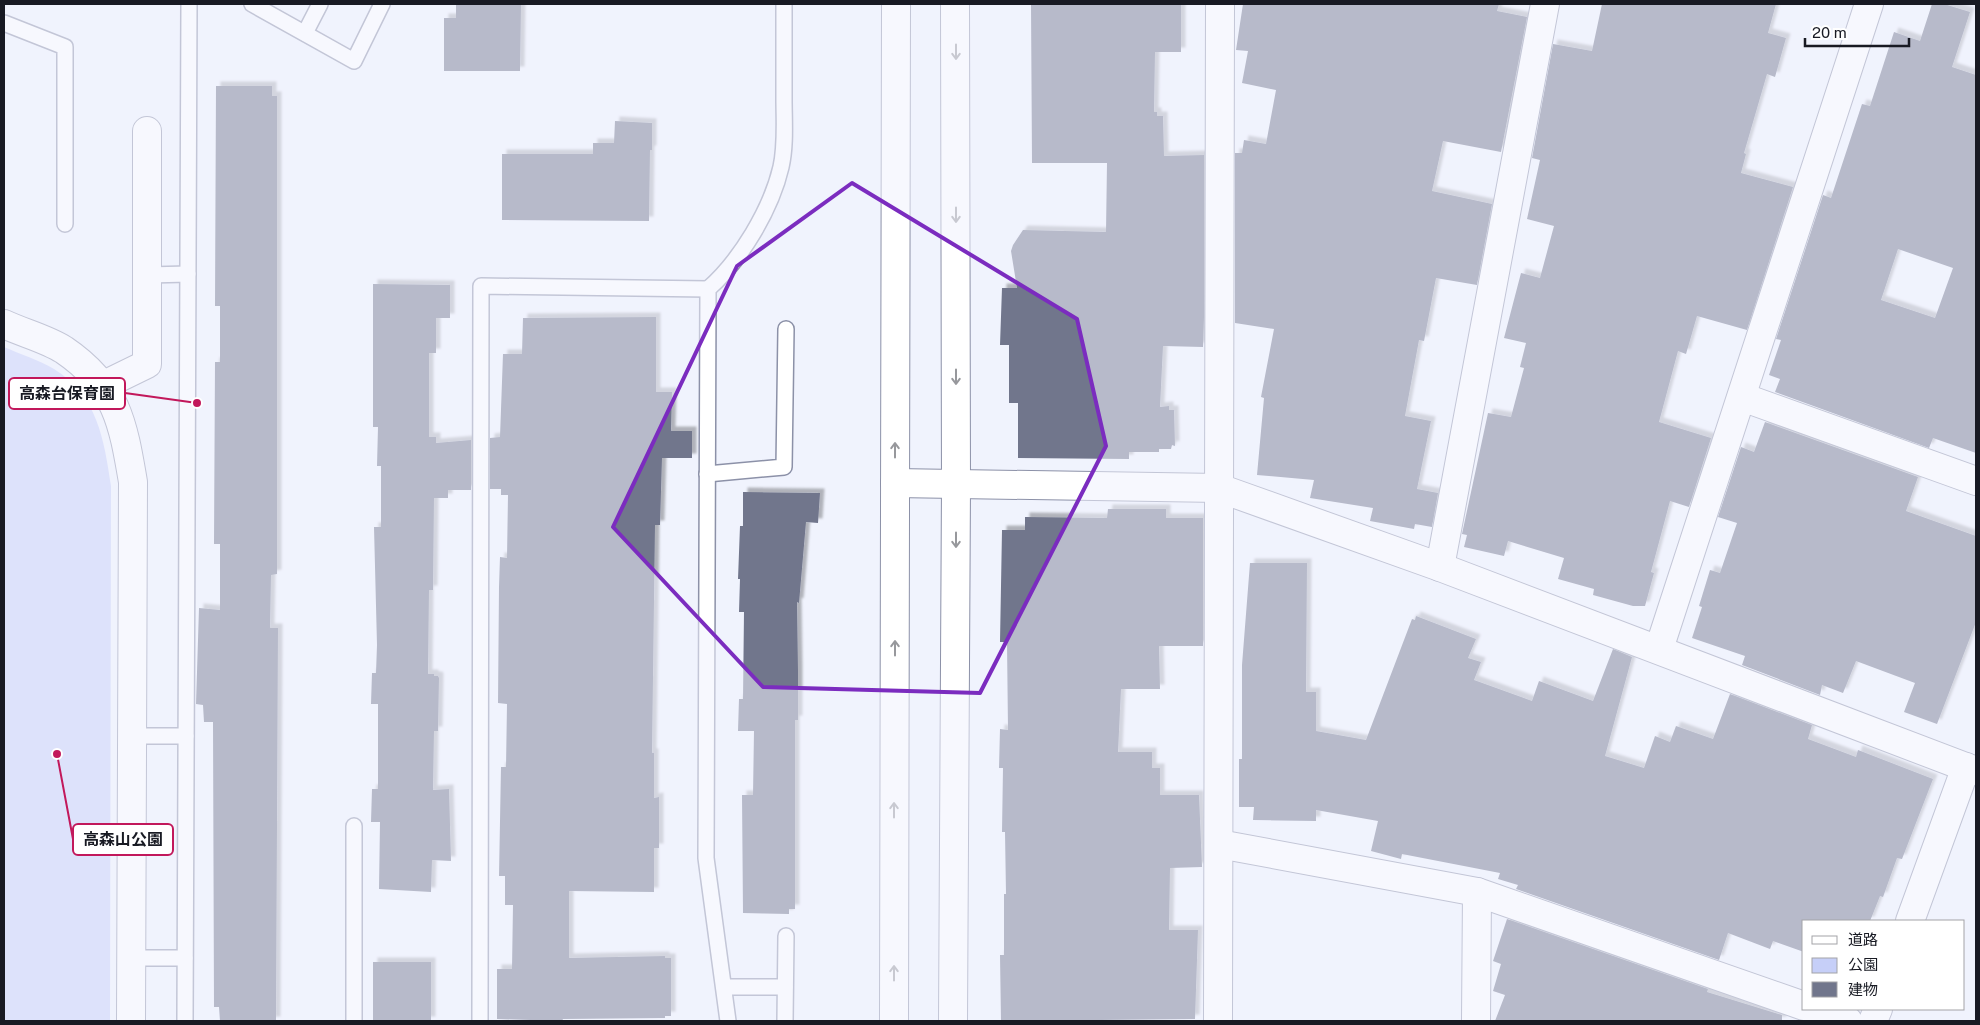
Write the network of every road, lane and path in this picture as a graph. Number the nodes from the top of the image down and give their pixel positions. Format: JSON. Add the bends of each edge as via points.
{"nodes":[{"id":1,"x":189,"y":4,"type":"edge"},
{"id":2,"x":252,"y":4,"type":"edge"},
{"id":3,"x":320,"y":4,"type":"edge"},
{"id":4,"x":382,"y":4,"type":"edge"},
{"id":5,"x":784,"y":4,"type":"edge"},
{"id":6,"x":896,"y":4,"type":"edge"},
{"id":7,"x":956,"y":4,"type":"edge"},
{"id":8,"x":1220,"y":4,"type":"edge"},
{"id":9,"x":1545,"y":4,"type":"edge"},
{"id":10,"x":1869,"y":4,"type":"edge"},
{"id":11,"x":4,"y":23,"type":"edge"},
{"id":12,"x":305,"y":33,"type":"junction"},
{"id":13,"x":147,"y":131,"type":"dead end"},
{"id":14,"x":65,"y":224,"type":"dead end"},
{"id":15,"x":188,"y":274,"type":"junction"},
{"id":16,"x":148,"y":275,"type":"junction"},
{"id":17,"x":708,"y":289,"type":"junction"},
{"id":18,"x":4,"y":324,"type":"edge"},
{"id":19,"x":786,"y":329,"type":"dead end"},
{"id":20,"x":104,"y":385,"type":"junction"},
{"id":21,"x":1742,"y":397,"type":"junction"},
{"id":22,"x":707,"y":474,"type":"junction"},
{"id":23,"x":1976,"y":481,"type":"edge"},
{"id":24,"x":895,"y":484,"type":"junction"},
{"id":25,"x":956,"y":485,"type":"junction"},
{"id":26,"x":1219,"y":488,"type":"junction"},
{"id":27,"x":1440,"y":567,"type":"junction"},
{"id":28,"x":1659,"y":649,"type":"junction"},
{"id":29,"x":132,"y":736,"type":"junction"},
{"id":30,"x":186,"y":736,"type":"junction"},
{"id":31,"x":1971,"y":769,"type":"edge"},
{"id":32,"x":354,"y":826,"type":"dead end"},
{"id":33,"x":1219,"y":844,"type":"junction"},
{"id":34,"x":1476,"y":892,"type":"junction"},
{"id":35,"x":1910,"y":920,"type":"edge"},
{"id":36,"x":786,"y":936,"type":"dead end"},
{"id":37,"x":131,"y":958,"type":"junction"},
{"id":38,"x":185,"y":958,"type":"junction"},
{"id":39,"x":785,"y":987,"type":"junction"},
{"id":40,"x":724,"y":988,"type":"junction"},
{"id":41,"x":1802,"y":1005,"type":"edge"},
{"id":42,"x":1815,"y":1010,"type":"edge"},
{"id":43,"x":131,"y":1021,"type":"edge"},
{"id":44,"x":185,"y":1021,"type":"edge"},
{"id":45,"x":354,"y":1021,"type":"edge"},
{"id":46,"x":480,"y":1021,"type":"edge"},
{"id":47,"x":728,"y":1021,"type":"edge"},
{"id":48,"x":785,"y":1021,"type":"edge"},
{"id":49,"x":894,"y":1021,"type":"edge"},
{"id":50,"x":953,"y":1021,"type":"edge"},
{"id":51,"x":1218,"y":1021,"type":"edge"},
{"id":52,"x":1476,"y":1021,"type":"edge"},
{"id":53,"x":1848,"y":1021,"type":"edge"}],
"edges":[{"from":1,"to":15,"type":"lane"},
{"from":2,"to":12,"type":"lane"},
{"from":3,"to":12,"type":"lane"},
{"from":4,"to":12,"type":"lane","via":[[354,61]]},
{"from":5,"to":17,"type":"lane","via":[[781,167],[770,198],[747,243],[724,275]]},
{"from":24,"to":6,"type":"street","one_way":true},
{"from":7,"to":25,"type":"street","one_way":true},
{"from":8,"to":26,"type":"street"},
{"from":9,"to":27,"type":"street"},
{"from":10,"to":21,"type":"street"},
{"from":11,"to":14,"type":"lane","via":[[65,47]]},
{"from":13,"to":16,"type":"street"},
{"from":15,"to":16,"type":"lane"},
{"from":15,"to":30,"type":"lane"},
{"from":16,"to":20,"type":"street","via":[[147,364]]},
{"from":17,"to":22,"type":"lane"},
{"from":17,"to":46,"type":"lane","via":[[481,286]]},
{"from":18,"to":20,"type":"street","via":[[64,350]]},
{"from":19,"to":22,"type":"lane","via":[[784,467]]},
{"from":20,"to":29,"type":"street","via":[[124,430],[132,482]]},
{"from":21,"to":23,"type":"street"},
{"from":21,"to":28,"type":"street"},
{"from":22,"to":40,"type":"lane","via":[[706,858]]},
{"from":24,"to":25,"type":"street"},
{"from":49,"to":24,"type":"street","one_way":true},
{"from":25,"to":26,"type":"street"},
{"from":25,"to":50,"type":"street","one_way":true},
{"from":26,"to":27,"type":"street"},
{"from":26,"to":33,"type":"street"},
{"from":27,"to":28,"type":"street"},
{"from":28,"to":31,"type":"street"},
{"from":29,"to":30,"type":"lane"},
{"from":29,"to":37,"type":"street"},
{"from":30,"to":38,"type":"lane"},
{"from":31,"to":35,"type":"street"},
{"from":32,"to":45,"type":"lane"},
{"from":33,"to":34,"type":"street"},
{"from":33,"to":51,"type":"street"},
{"from":34,"to":41,"type":"street"},
{"from":34,"to":52,"type":"street"},
{"from":36,"to":39,"type":"lane"},
{"from":37,"to":38,"type":"lane"},
{"from":37,"to":43,"type":"street"},
{"from":38,"to":44,"type":"lane"},
{"from":39,"to":40,"type":"lane"},
{"from":39,"to":48,"type":"lane"},
{"from":40,"to":47,"type":"lane"},
{"from":42,"to":53,"type":"street"}]}
